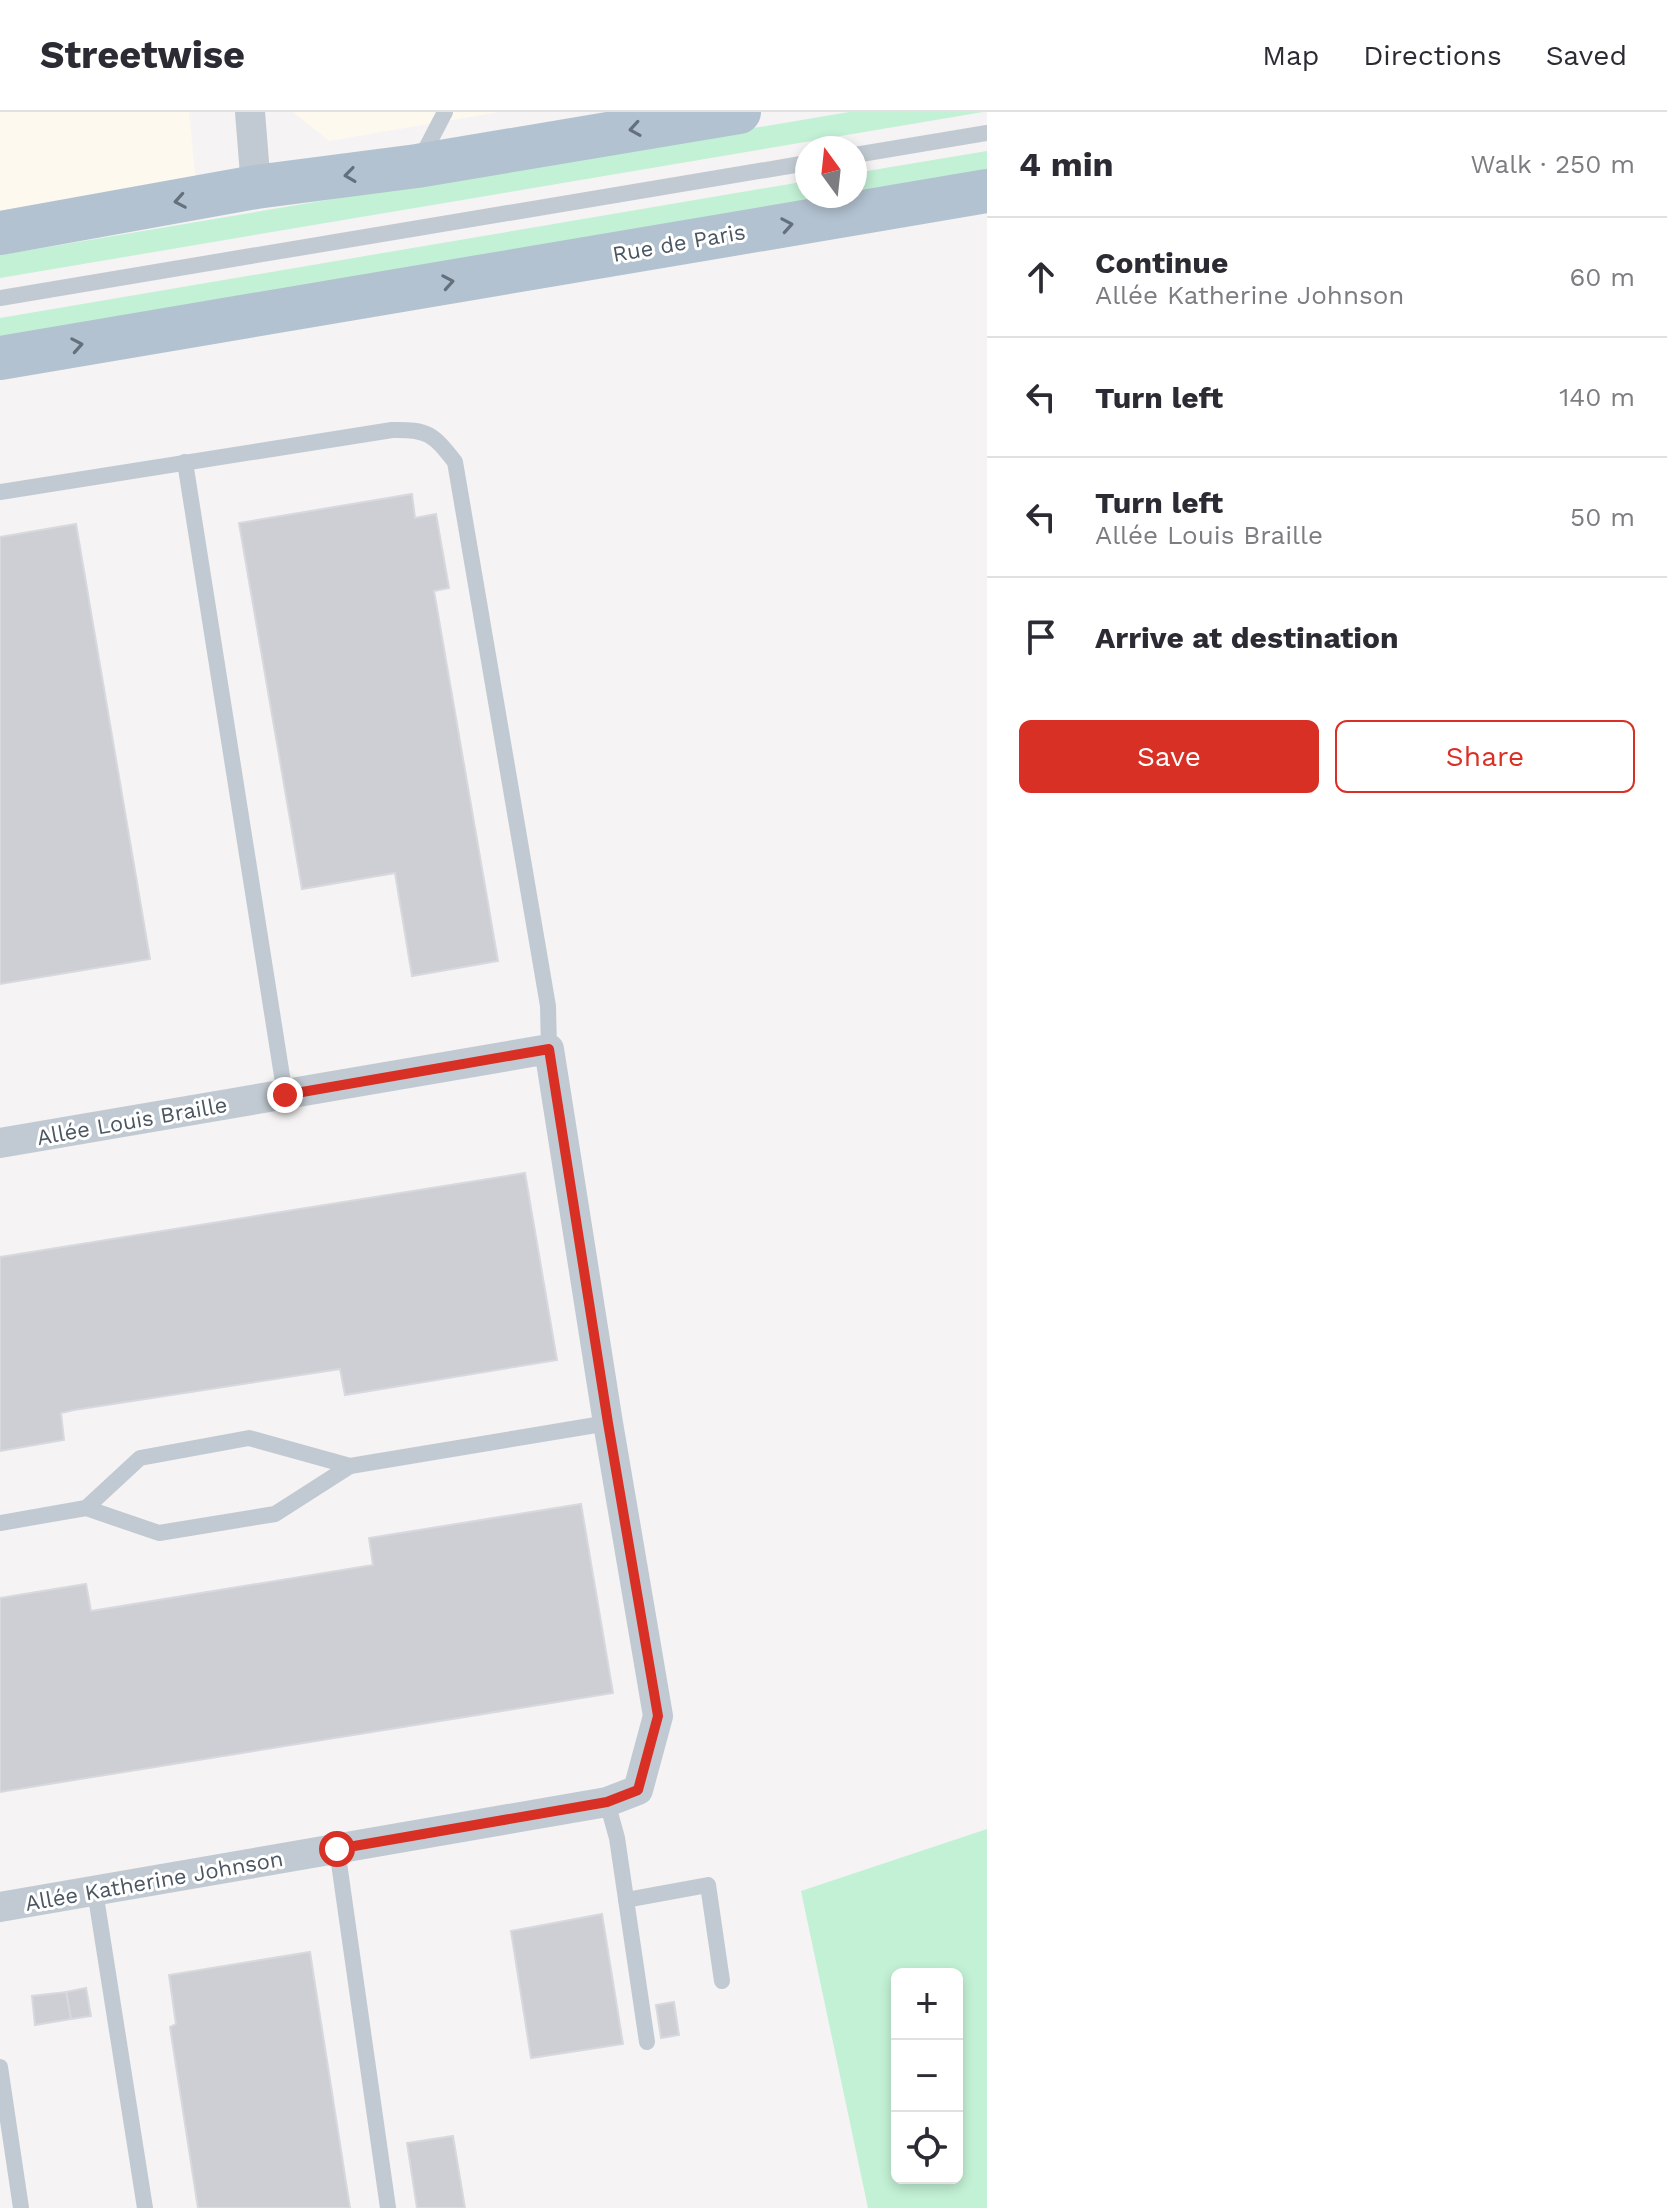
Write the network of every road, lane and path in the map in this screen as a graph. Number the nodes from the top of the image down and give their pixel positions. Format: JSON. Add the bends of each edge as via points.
{"nodes":[{"id":1,"x":250,"y":112,"type":"edge"},
{"id":2,"x":445,"y":112,"type":"edge"},
{"id":3,"x":720,"y":113,"type":"edge"},
{"id":4,"x":987,"y":133,"type":"edge"},
{"id":5,"x":867,"y":153,"type":"edge"},
{"id":6,"x":795,"y":165,"type":"edge"},
{"id":7,"x":417,"y":166,"type":"junction"},
{"id":8,"x":256,"y":187,"type":"junction"},
{"id":9,"x":987,"y":191,"type":"edge"},
{"id":10,"x":0,"y":233,"type":"edge"},
{"id":11,"x":0,"y":298,"type":"edge"},
{"id":12,"x":0,"y":358,"type":"edge"},
{"id":13,"x":185,"y":462,"type":"junction"},
{"id":14,"x":0,"y":492,"type":"edge"},
{"id":15,"x":549,"y":1049,"type":"junction"},
{"id":16,"x":285,"y":1095,"type":"junction"},
{"id":17,"x":0,"y":1143,"type":"edge"},
{"id":18,"x":608,"y":1423,"type":"junction"},
{"id":19,"x":350,"y":1466,"type":"junction"},
{"id":20,"x":86,"y":1508,"type":"junction"},
{"id":21,"x":0,"y":1523,"type":"edge"},
{"id":22,"x":607,"y":1802,"type":"junction"},
{"id":23,"x":337,"y":1849,"type":"junction"},
{"id":24,"x":95,"y":1891,"type":"junction"},
{"id":25,"x":626,"y":1900,"type":"junction"},
{"id":26,"x":0,"y":1907,"type":"edge"},
{"id":27,"x":722,"y":1981,"type":"dead end"},
{"id":28,"x":647,"y":2042,"type":"dead end"},
{"id":29,"x":0,"y":2067,"type":"edge"},
{"id":30,"x":21,"y":2208,"type":"edge"},
{"id":31,"x":145,"y":2208,"type":"edge"},
{"id":32,"x":388,"y":2208,"type":"edge"}],
"edges":[{"from":1,"to":8,"type":"street"},
{"from":2,"to":7,"type":"lane"},
{"from":3,"to":7,"type":"main road","one_way":true},
{"from":4,"to":5,"type":"lane"},
{"from":6,"to":11,"type":"lane"},
{"from":7,"to":8,"type":"main road","one_way":true},
{"from":8,"to":10,"type":"main road","one_way":true},
{"from":12,"to":9,"type":"main road","name":"Rue de Paris","one_way":true},
{"from":13,"to":14,"type":"lane"},
{"from":13,"to":15,"type":"lane","via":[[418,429],[439,442],[455,462],[548,1006]]},
{"from":13,"to":16,"type":"lane"},
{"from":15,"to":16,"type":"street","name":"Allée Louis Braille"},
{"from":15,"to":18,"type":"street"},
{"from":16,"to":17,"type":"street","name":"Allée Louis Braille"},
{"from":18,"to":19,"type":"lane"},
{"from":18,"to":22,"type":"street","name":"Allée Katherine Johnson","via":[[658,1716],[638,1790]]},
{"from":19,"to":20,"type":"lane","via":[[275,1514],[159,1533]]},
{"from":19,"to":20,"type":"lane","via":[[249,1438],[140,1458]]},
{"from":20,"to":21,"type":"lane"},
{"from":22,"to":23,"type":"street","name":"Allée Katherine Johnson"},
{"from":22,"to":25,"type":"lane"},
{"from":23,"to":24,"type":"street","name":"Allée Katherine Johnson"},
{"from":23,"to":32,"type":"lane"},
{"from":24,"to":26,"type":"street","name":"Allée Katherine Johnson"},
{"from":24,"to":31,"type":"lane"},
{"from":25,"to":27,"type":"lane","via":[[708,1885]]},
{"from":25,"to":28,"type":"lane"},
{"from":29,"to":30,"type":"lane"}]}
